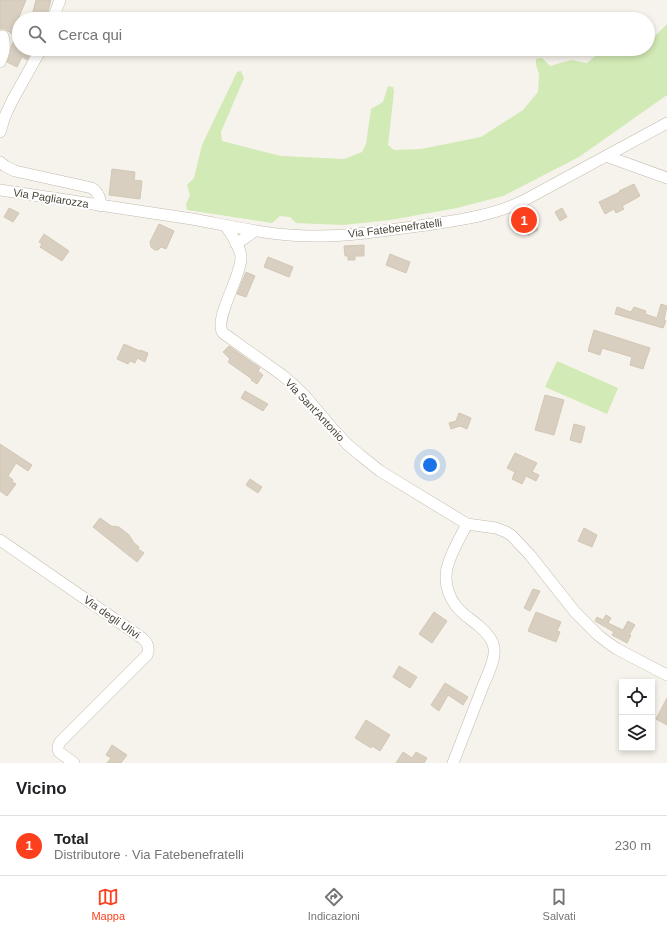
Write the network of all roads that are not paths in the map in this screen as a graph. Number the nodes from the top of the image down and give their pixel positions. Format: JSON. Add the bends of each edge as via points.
{"nodes":[{"id":1,"x":60,"y":0,"type":"edge"},
{"id":2,"x":56,"y":12,"type":"edge"},
{"id":3,"x":3,"y":36,"type":"dead end"},
{"id":4,"x":37,"y":56,"type":"edge"},
{"id":5,"x":0,"y":62,"type":"edge"},
{"id":6,"x":667,"y":123,"type":"edge"},
{"id":7,"x":0,"y":132,"type":"edge"},
{"id":8,"x":606,"y":156,"type":"junction"},
{"id":9,"x":0,"y":162,"type":"edge"},
{"id":10,"x":667,"y":178,"type":"edge"},
{"id":11,"x":0,"y":190,"type":"edge"},
{"id":12,"x":101,"y":206,"type":"junction"},
{"id":13,"x":225,"y":224,"type":"junction"},
{"id":14,"x":255,"y":231,"type":"junction"},
{"id":15,"x":236,"y":244,"type":"junction"},
{"id":16,"x":467,"y":524,"type":"junction"},
{"id":17,"x":0,"y":540,"type":"edge"},
{"id":18,"x":667,"y":675,"type":"edge"},
{"id":19,"x":74,"y":763,"type":"edge"},
{"id":20,"x":453,"y":763,"type":"edge"}],
"edges":[{"from":1,"to":2,"type":"street"},
{"from":3,"to":5,"type":"street","via":[[5,45]]},
{"from":4,"to":7,"type":"street","via":[[22,81]]},
{"from":6,"to":8,"type":"street","name":"Via Fatebenefratelli"},
{"from":8,"to":10,"type":"street"},
{"from":8,"to":14,"type":"street","name":"Via Fatebenefratelli","via":[[512,206],[474,217],[335,236],[294,236]]},
{"from":9,"to":12,"type":"street","via":[[15,170],[92,188],[99,195]]},
{"from":11,"to":12,"type":"street","name":"Via Pagliarozza"},
{"from":12,"to":13,"type":"street","name":"Via Fatebenefratelli"},
{"from":13,"to":14,"type":"street","name":"Via Fatebenefratelli"},
{"from":13,"to":15,"type":"street","name":"Via Sant'Antonio"},
{"from":14,"to":15,"type":"street"},
{"from":15,"to":16,"type":"street","name":"Via Sant'Antonio","via":[[240,253],[239,271],[220,325],[222,332],[295,386],[349,446],[367,461]]},
{"from":16,"to":18,"type":"street","via":[[496,528],[511,535],[530,555],[574,612],[598,635],[617,649]]},
{"from":16,"to":20,"type":"street","via":[[449,560],[446,584],[457,606],[487,634],[495,651]]},
{"from":17,"to":19,"type":"street","name":"Via degli Ulivi","via":[[142,638],[149,647],[147,655],[60,742],[59,752]]}]}
